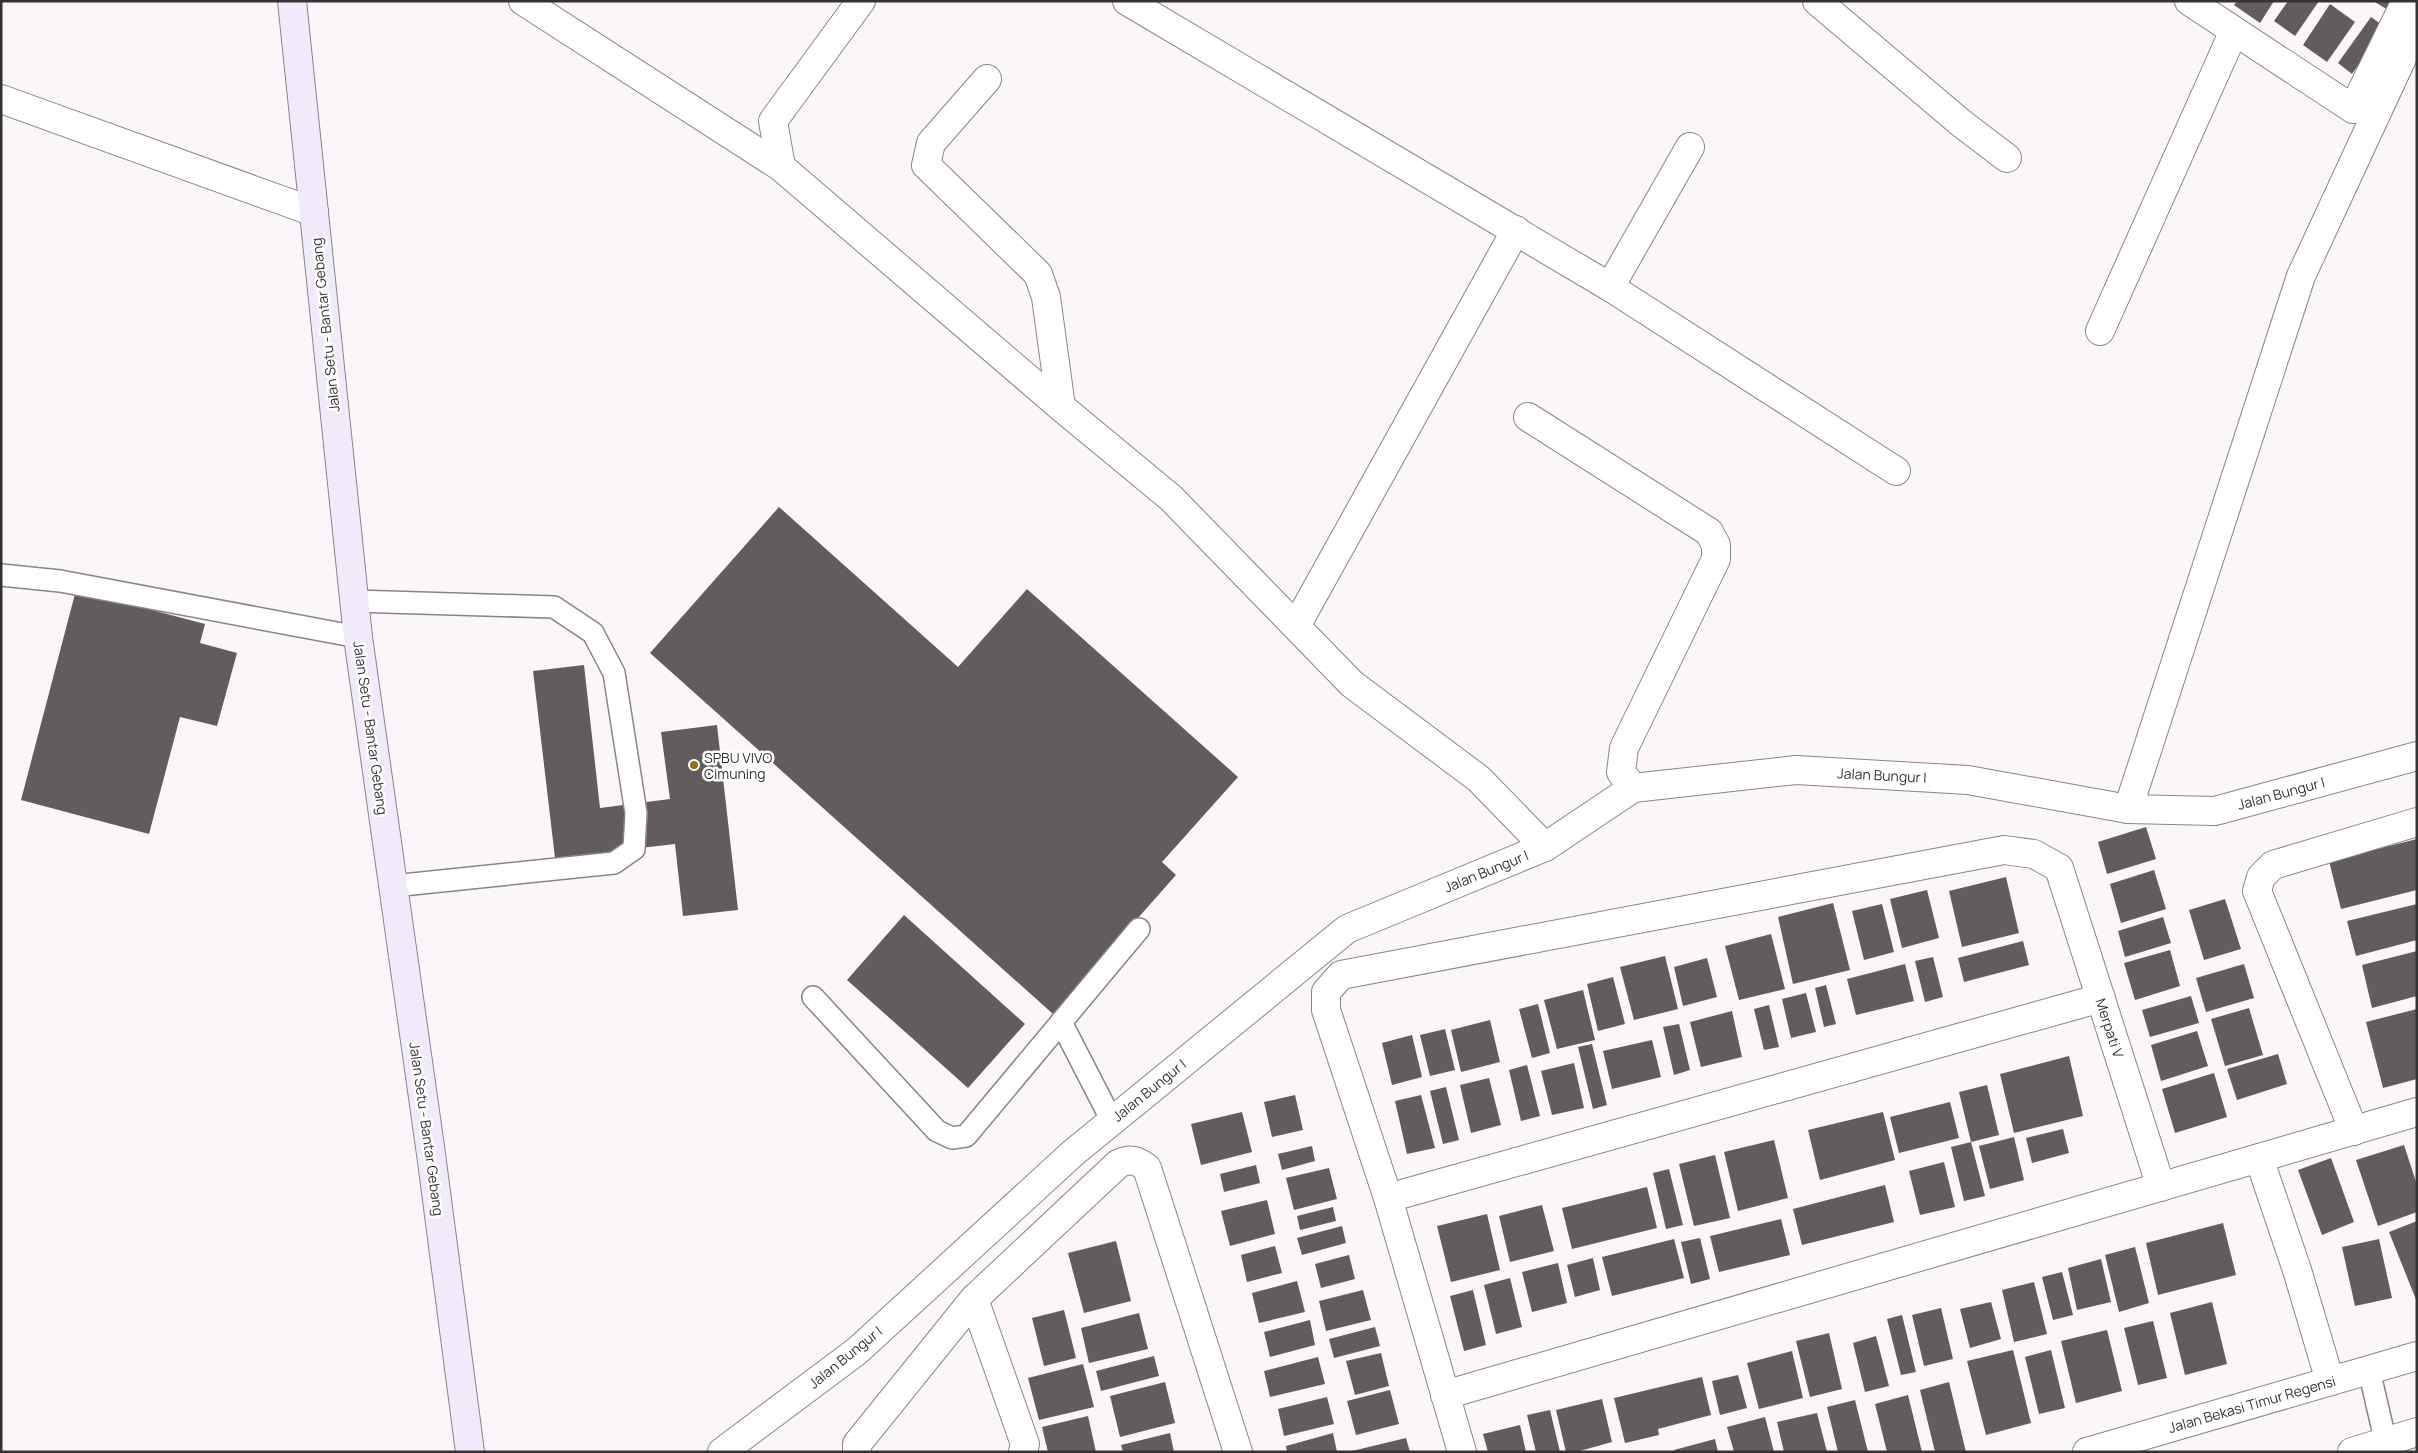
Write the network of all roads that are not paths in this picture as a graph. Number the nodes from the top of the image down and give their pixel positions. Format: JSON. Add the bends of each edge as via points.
{"nodes":[{"id":1,"x":292,"y":1,"type":"edge"},
{"id":2,"x":523,"y":1,"type":"edge"},
{"id":3,"x":861,"y":1,"type":"edge"},
{"id":4,"x":1127,"y":1,"type":"edge"},
{"id":5,"x":1817,"y":1,"type":"edge"},
{"id":6,"x":2189,"y":1,"type":"edge"},
{"id":7,"x":2406,"y":1,"type":"edge"},
{"id":8,"x":2417,"y":26,"type":"edge"},
{"id":9,"x":2234,"y":31,"type":"junction"},
{"id":10,"x":987,"y":79,"type":"dead end"},
{"id":11,"x":1,"y":99,"type":"edge"},
{"id":12,"x":1690,"y":147,"type":"dead end"},
{"id":13,"x":2007,"y":158,"type":"dead end"},
{"id":14,"x":781,"y":166,"type":"junction"},
{"id":15,"x":314,"y":212,"type":"junction"},
{"id":16,"x":1516,"y":230,"type":"junction"},
{"id":17,"x":1610,"y":287,"type":"junction"},
{"id":18,"x":2100,"y":332,"type":"dead end"},
{"id":19,"x":1061,"y":406,"type":"junction"},
{"id":20,"x":1528,"y":417,"type":"dead end"},
{"id":21,"x":1896,"y":471,"type":"dead end"},
{"id":22,"x":1,"y":575,"type":"edge"},
{"id":23,"x":354,"y":601,"type":"junction"},
{"id":24,"x":1296,"y":626,"type":"junction"},
{"id":25,"x":358,"y":638,"type":"junction"},
{"id":26,"x":2417,"y":756,"type":"edge"},
{"id":27,"x":1633,"y":788,"type":"junction"},
{"id":28,"x":2128,"y":809,"type":"junction"},
{"id":29,"x":2417,"y":822,"type":"edge"},
{"id":30,"x":1545,"y":847,"type":"junction"},
{"id":31,"x":393,"y":886,"type":"junction"},
{"id":32,"x":1139,"y":929,"type":"dead end"},
{"id":33,"x":813,"y":997,"type":"dead end"},
{"id":34,"x":2100,"y":998,"type":"junction"},
{"id":35,"x":1061,"y":1022,"type":"junction"},
{"id":36,"x":2417,"y":1112,"type":"edge"},
{"id":37,"x":1112,"y":1121,"type":"junction"},
{"id":38,"x":2354,"y":1131,"type":"junction"},
{"id":39,"x":2259,"y":1158,"type":"junction"},
{"id":40,"x":2162,"y":1187,"type":"junction"},
{"id":41,"x":1388,"y":1198,"type":"junction"},
{"id":42,"x":974,"y":1299,"type":"junction"},
{"id":43,"x":2417,"y":1356,"type":"edge"},
{"id":44,"x":2370,"y":1370,"type":"junction"},
{"id":45,"x":2330,"y":1381,"type":"junction"},
{"id":46,"x":1445,"y":1395,"type":"junction"},
{"id":47,"x":2417,"y":1432,"type":"edge"},
{"id":48,"x":2386,"y":1447,"type":"edge"},
{"id":49,"x":470,"y":1452,"type":"edge"},
{"id":50,"x":722,"y":1452,"type":"edge"},
{"id":51,"x":857,"y":1452,"type":"edge"},
{"id":52,"x":1023,"y":1452,"type":"edge"},
{"id":53,"x":1238,"y":1452,"type":"edge"},
{"id":54,"x":1462,"y":1452,"type":"edge"},
{"id":55,"x":2086,"y":1452,"type":"edge"},
{"id":56,"x":2352,"y":1452,"type":"edge"}],
"edges":[{"from":1,"to":15,"type":"main road","name":"Jalan Setu - Bantar Gebang"},
{"from":2,"to":14,"type":"street"},
{"from":3,"to":14,"type":"street","via":[[773,121]]},
{"from":4,"to":16,"type":"street"},
{"from":5,"to":13,"type":"street"},
{"from":6,"to":9,"type":"street"},
{"from":7,"to":9,"type":"street","via":[[2353,108]]},
{"from":8,"to":28,"type":"street","via":[[2301,276]]},
{"from":9,"to":18,"type":"street"},
{"from":10,"to":19,"type":"street","via":[[931,143],[926,165],[1038,274],[1046,296]]},
{"from":11,"to":15,"type":"street"},
{"from":12,"to":17,"type":"street"},
{"from":14,"to":19,"type":"street"},
{"from":15,"to":23,"type":"main road","name":"Jalan Setu - Bantar Gebang"},
{"from":16,"to":17,"type":"street"},
{"from":16,"to":24,"type":"street"},
{"from":17,"to":21,"type":"street"},
{"from":19,"to":24,"type":"street","via":[[1171,498]]},
{"from":20,"to":27,"type":"street","via":[[1709,532],[1716,545],[1716,559],[1624,748],[1622,772]]},
{"from":22,"to":25,"type":"lane","via":[[60,581]]},
{"from":23,"to":25,"type":"main road","name":"Jalan Setu - Bantar Gebang"},
{"from":23,"to":31,"type":"lane","via":[[554,607],[593,633],[614,672],[636,813],[634,849],[614,863]]},
{"from":24,"to":30,"type":"street","via":[[1352,684],[1479,779]]},
{"from":25,"to":31,"type":"main road","name":"Jalan Setu - Bantar Gebang"},
{"from":26,"to":28,"type":"street","name":"Jalan Bungur I","via":[[2215,811]]},
{"from":27,"to":28,"type":"street","name":"Jalan Bungur I","via":[[1796,770],[1968,780]]},
{"from":27,"to":30,"type":"street","name":"Jalan Bungur I"},
{"from":29,"to":38,"type":"street","via":[[2273,865],[2261,877],[2257,891]]},
{"from":30,"to":37,"type":"street","name":"Jalan Bungur I","via":[[1347,929]]},
{"from":31,"to":49,"type":"main road","name":"Jalan Setu - Bantar Gebang"},
{"from":32,"to":35,"type":"lane"},
{"from":33,"to":35,"type":"lane","via":[[937,1132],[952,1138],[966,1136]]},
{"from":34,"to":40,"type":"street","name":"Merpati V"},
{"from":34,"to":41,"type":"street"},
{"from":34,"to":41,"type":"street","name":"Merpati V","via":[[2059,868],[2034,854],[2004,850],[1341,975],[1326,992],[1326,1010]]},
{"from":35,"to":37,"type":"lane"},
{"from":36,"to":38,"type":"street"},
{"from":37,"to":50,"type":"street","name":"Jalan Bungur I","via":[[1072,1153],[857,1351]]},
{"from":38,"to":39,"type":"street"},
{"from":39,"to":40,"type":"street"},
{"from":39,"to":45,"type":"street"},
{"from":40,"to":46,"type":"street"},
{"from":41,"to":46,"type":"street"},
{"from":42,"to":51,"type":"street","via":[[857,1444]]},
{"from":42,"to":52,"type":"street","via":[[1025,1444]]},
{"from":42,"to":53,"type":"street","via":[[1118,1164],[1127,1159],[1139,1162],[1147,1168]]},
{"from":43,"to":44,"type":"street","name":"Jalan Bekasi Timur Regensi"},
{"from":44,"to":45,"type":"street","name":"Jalan Bekasi Timur Regensi"},
{"from":44,"to":48,"type":"lane"},
{"from":45,"to":55,"type":"street","name":"Jalan Bekasi Timur Regensi"},
{"from":46,"to":54,"type":"street"},
{"from":47,"to":48,"type":"street"},
{"from":48,"to":56,"type":"street"}]}
